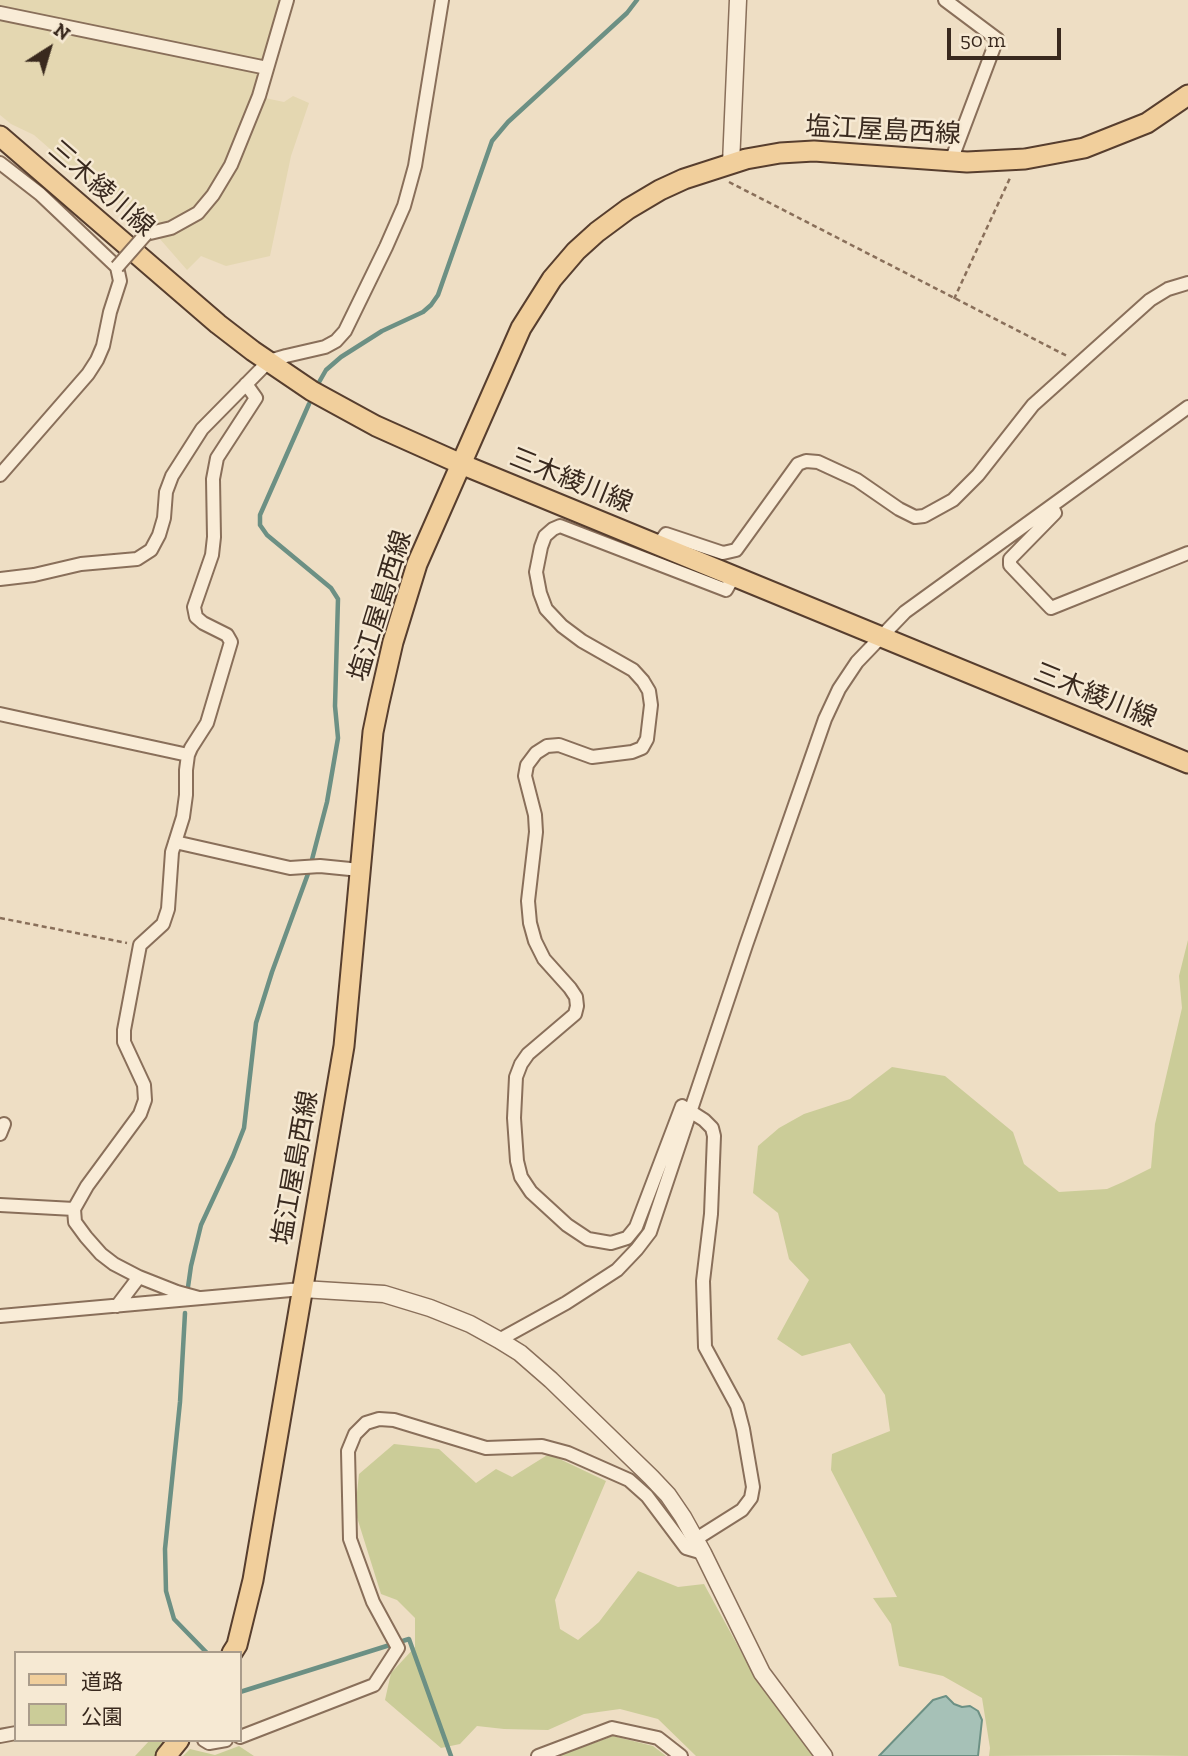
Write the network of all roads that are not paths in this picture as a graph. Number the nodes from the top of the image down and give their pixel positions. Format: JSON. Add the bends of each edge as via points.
{"nodes":[{"id":1,"x":287,"y":0,"type":"edge"},
{"id":2,"x":442,"y":0,"type":"edge"},
{"id":3,"x":738,"y":0,"type":"edge"},
{"id":4,"x":945,"y":0,"type":"edge"},
{"id":5,"x":0,"y":13,"type":"edge"},
{"id":6,"x":267,"y":68,"type":"junction"},
{"id":7,"x":1188,"y":96,"type":"edge"},
{"id":8,"x":0,"y":136,"type":"edge"},
{"id":9,"x":951,"y":161,"type":"junction"},
{"id":10,"x":0,"y":163,"type":"edge"},
{"id":11,"x":725,"y":166,"type":"junction"},
{"id":12,"x":117,"y":267,"type":"junction"},
{"id":13,"x":1188,"y":283,"type":"edge"},
{"id":14,"x":269,"y":362,"type":"junction"},
{"id":15,"x":246,"y":384,"type":"junction"},
{"id":16,"x":1188,"y":407,"type":"edge"},
{"id":17,"x":461,"y":464,"type":"junction"},
{"id":18,"x":0,"y":475,"type":"edge"},
{"id":19,"x":1052,"y":507,"type":"junction"},
{"id":20,"x":657,"y":545,"type":"junction"},
{"id":21,"x":1188,"y":553,"type":"edge"},
{"id":22,"x":734,"y":576,"type":"junction"},
{"id":23,"x":0,"y":579,"type":"edge"},
{"id":24,"x":880,"y":636,"type":"junction"},
{"id":25,"x":0,"y":714,"type":"edge"},
{"id":26,"x":188,"y":755,"type":"junction"},
{"id":27,"x":1188,"y":763,"type":"edge"},
{"id":28,"x":175,"y":842,"type":"junction"},
{"id":29,"x":360,"y":870,"type":"junction"},
{"id":30,"x":690,"y":1111,"type":"junction"},
{"id":31,"x":0,"y":1205,"type":"edge"},
{"id":32,"x":74,"y":1209,"type":"junction"},
{"id":33,"x":139,"y":1277,"type":"junction"},
{"id":34,"x":302,"y":1289,"type":"junction"},
{"id":35,"x":199,"y":1298,"type":"junction"},
{"id":36,"x":117,"y":1306,"type":"junction"},
{"id":37,"x":0,"y":1316,"type":"edge"},
{"id":38,"x":499,"y":1340,"type":"junction"},
{"id":39,"x":700,"y":1546,"type":"junction"},
{"id":40,"x":233,"y":1651,"type":"edge"},
{"id":41,"x":242,"y":1736,"type":"edge"},
{"id":42,"x":177,"y":1742,"type":"edge"},
{"id":43,"x":166,"y":1756,"type":"edge"},
{"id":44,"x":538,"y":1756,"type":"edge"},
{"id":45,"x":681,"y":1756,"type":"edge"},
{"id":46,"x":824,"y":1756,"type":"edge"}],
"edges":[{"from":1,"to":6,"type":"street"},
{"from":2,"to":14,"type":"street","via":[[415,166],[386,247],[336,341]]},
{"from":3,"to":11,"type":"street"},
{"from":4,"to":9,"type":"street","via":[[997,39]]},
{"from":5,"to":6,"type":"street"},
{"from":6,"to":12,"type":"street","bridge":true,"via":[[232,165],[214,195],[198,213],[171,228],[146,234]]},
{"from":7,"to":9,"type":"main road","name":"塩江屋島西線","via":[[1147,123],[1084,148],[1025,159]]},
{"from":8,"to":14,"type":"main road","name":"三木綾川線","via":[[218,324]]},
{"from":9,"to":11,"type":"main road","name":"塩江屋島西線","via":[[814,151],[757,157]]},
{"from":10,"to":12,"type":"street"},
{"from":11,"to":17,"type":"main road","name":"塩江屋島西線","via":[[660,190],[576,251],[521,328]]},
{"from":12,"to":18,"type":"street","via":[[120,281],[97,360]]},
{"from":13,"to":20,"type":"street","via":[[1150,300],[1033,405],[953,500],[924,516],[915,517],[857,480],[806,461],[797,464],[736,550],[723,553],[666,534]]},
{"from":14,"to":15,"type":"street"},
{"from":14,"to":17,"type":"main road","name":"三木綾川線","via":[[376,426]]},
{"from":15,"to":23,"type":"street","via":[[202,429],[172,476],[164,519],[151,550],[137,559]]},
{"from":15,"to":26,"type":"street","via":[[256,398],[217,458],[212,555],[194,607],[195,617],[227,635],[230,642],[207,723]]},
{"from":16,"to":19,"type":"street"},
{"from":17,"to":20,"type":"main road","name":"三木綾川線"},
{"from":17,"to":29,"type":"main road","name":"塩江屋島西線","via":[[417,565],[393,642],[373,732]]},
{"from":19,"to":21,"type":"street","via":[[1055,513],[1010,559],[1010,565],[1052,608]]},
{"from":19,"to":24,"type":"street","via":[[905,612]]},
{"from":20,"to":22,"type":"main road","name":"三木綾川線"},
{"from":22,"to":24,"type":"main road","name":"三木綾川線"},
{"from":22,"to":30,"type":"street","via":[[726,590],[560,526],[545,536],[536,572],[547,609],[562,626],[634,670],[649,691],[651,705],[648,739],[642,748],[592,757],[559,745],[547,746],[527,765],[536,832],[527,901],[530,923],[544,958],[570,988],[577,1006],[575,1014],[528,1054],[516,1077],[514,1118],[521,1177],[546,1208],[588,1239],[611,1242],[627,1238],[636,1227],[682,1106]]},
{"from":24,"to":27,"type":"main road","name":"三木綾川線"},
{"from":24,"to":30,"type":"street","via":[[839,689],[825,719]]},
{"from":25,"to":26,"type":"street"},
{"from":26,"to":28,"type":"street","via":[[183,817]]},
{"from":28,"to":29,"type":"street","via":[[290,868]]},
{"from":28,"to":32,"type":"street","via":[[168,909],[163,924],[140,945],[124,1030],[145,1100]]},
{"from":29,"to":34,"type":"main road","name":"塩江屋島西線","via":[[344,1046]]},
{"from":30,"to":38,"type":"street","via":[[650,1232],[637,1249],[617,1270]]},
{"from":30,"to":39,"type":"street","via":[[712,1128],[714,1136],[712,1214],[703,1281],[705,1346],[737,1406],[753,1487],[742,1510]]},
{"from":31,"to":32,"type":"street"},
{"from":32,"to":33,"type":"street","via":[[75,1222],[101,1254]]},
{"from":33,"to":35,"type":"street"},
{"from":33,"to":36,"type":"street"},
{"from":34,"to":35,"type":"street"},
{"from":34,"to":38,"type":"street","via":[[384,1294],[430,1308]]},
{"from":34,"to":40,"type":"main road","name":"塩江屋島西線","via":[[253,1580]]},
{"from":35,"to":36,"type":"street"},
{"from":36,"to":37,"type":"street"},
{"from":38,"to":39,"type":"street","via":[[551,1380],[651,1477]]},
{"from":39,"to":41,"type":"street","via":[[685,1548],[647,1496],[629,1480],[568,1453],[542,1446],[486,1448],[394,1420],[366,1423],[348,1451],[350,1539],[373,1602],[398,1648],[374,1685]]},
{"from":39,"to":46,"type":"street","via":[[762,1673]]},
{"from":42,"to":43,"type":"main road"},
{"from":44,"to":45,"type":"street","via":[[612,1728],[658,1738]]}]}
